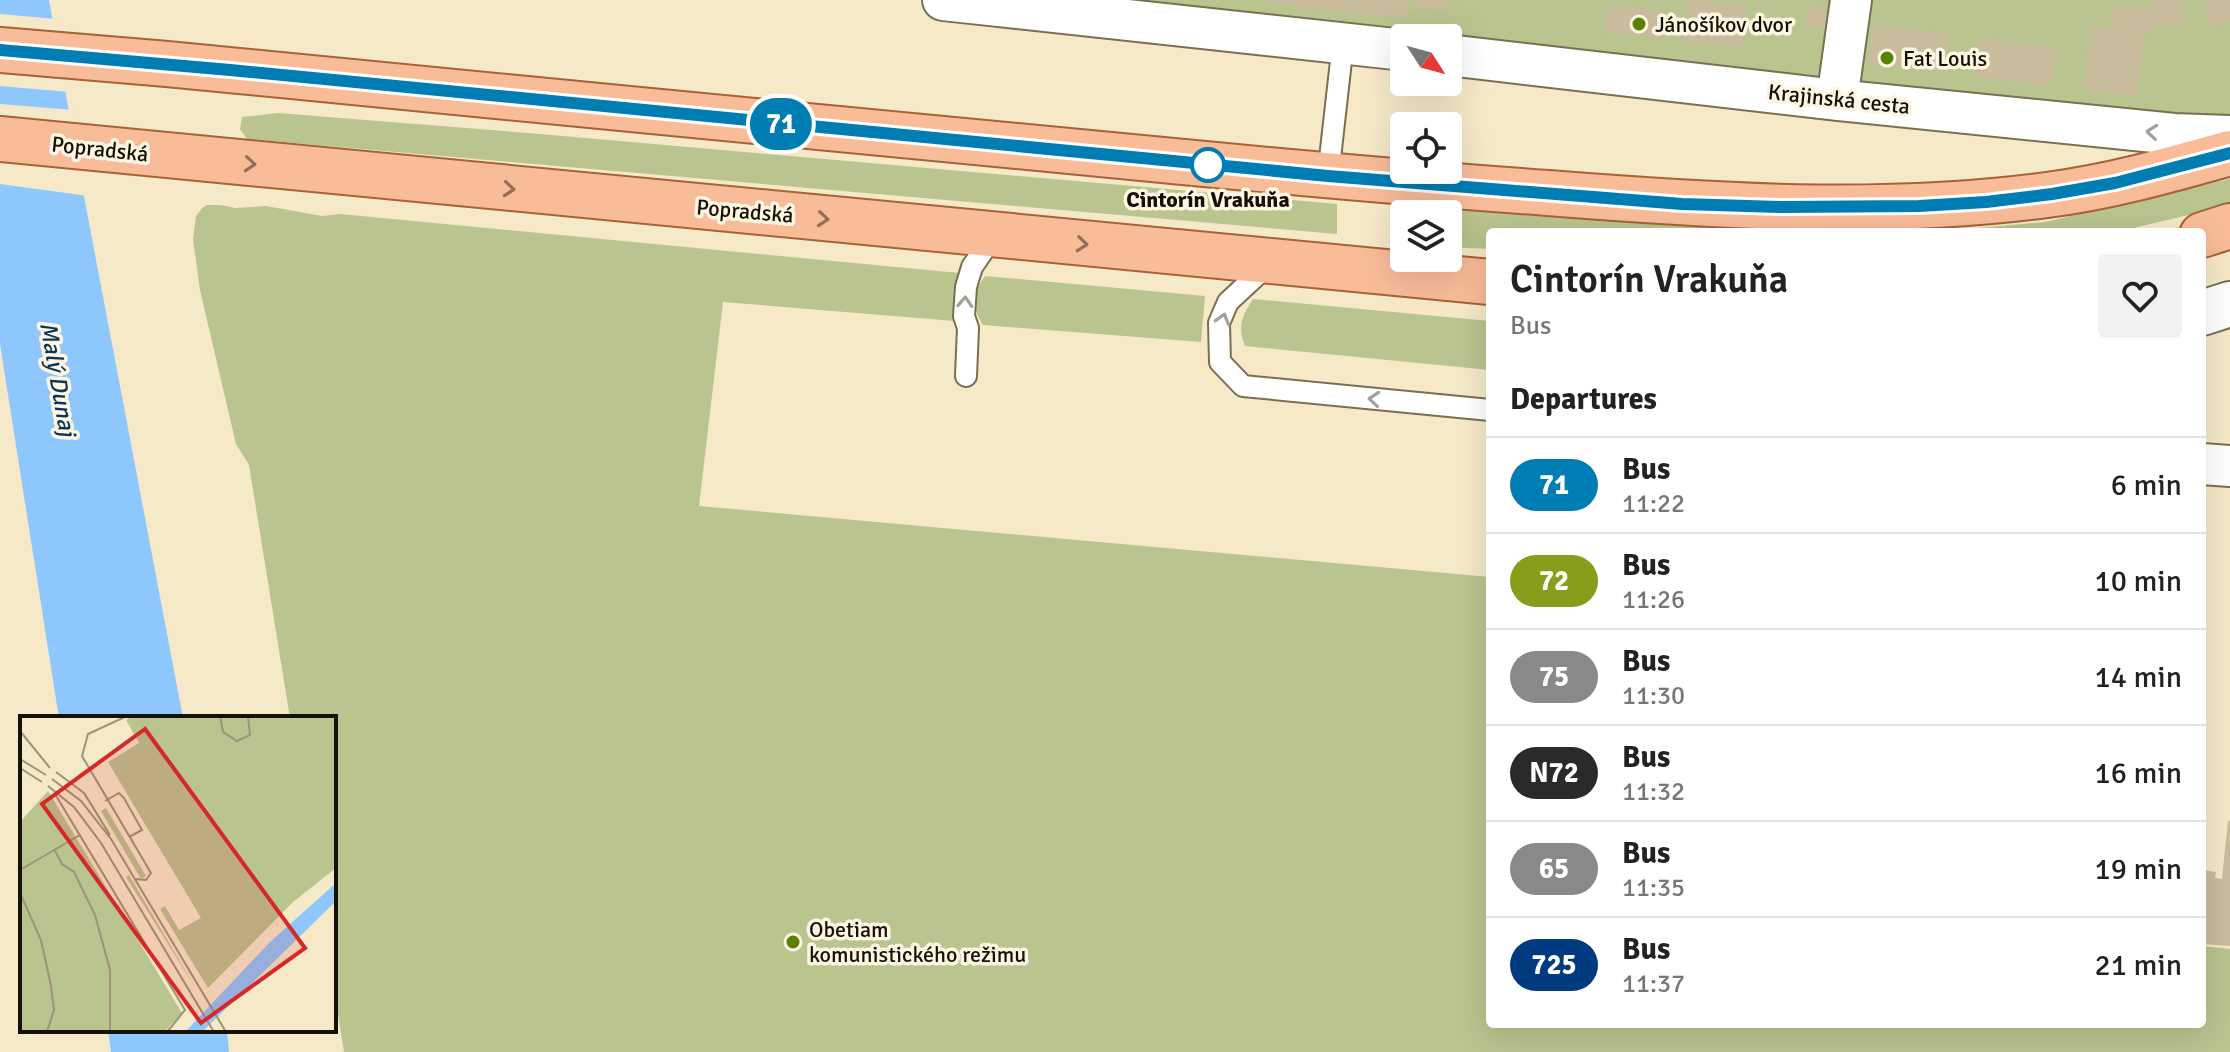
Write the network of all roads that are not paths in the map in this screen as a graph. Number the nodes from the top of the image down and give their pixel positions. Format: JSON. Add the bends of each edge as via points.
{"nodes":[{"id":1,"x":943,"y":0,"type":"edge"},
{"id":2,"x":1851,"y":0,"type":"edge"},
{"id":3,"x":1343,"y":43,"type":"junction"},
{"id":4,"x":1390,"y":48,"type":"edge"},
{"id":5,"x":0,"y":50,"type":"edge"},
{"id":6,"x":1462,"y":57,"type":"edge"},
{"id":7,"x":1837,"y":100,"type":"junction"},
{"id":8,"x":2230,"y":136,"type":"edge"},
{"id":9,"x":0,"y":139,"type":"edge"},
{"id":10,"x":2230,"y":153,"type":"edge"},
{"id":11,"x":1328,"y":176,"type":"junction"},
{"id":12,"x":2230,"y":226,"type":"edge"},
{"id":13,"x":2206,"y":234,"type":"edge"},
{"id":14,"x":994,"y":235,"type":"junction"},
{"id":15,"x":1272,"y":262,"type":"junction"},
{"id":16,"x":1486,"y":282,"type":"edge"},
{"id":17,"x":2230,"y":304,"type":"edge"},
{"id":18,"x":2206,"y":312,"type":"edge"},
{"id":19,"x":966,"y":376,"type":"dead end"},
{"id":20,"x":1486,"y":410,"type":"edge"},
{"id":21,"x":2206,"y":464,"type":"edge"},
{"id":22,"x":2230,"y":466,"type":"edge"}],
"edges":[{"from":1,"to":3,"type":"street"},
{"from":2,"to":7,"type":"street"},
{"from":3,"to":4,"type":"street"},
{"from":3,"to":11,"type":"lane"},
{"from":5,"to":11,"type":"main road"},
{"from":6,"to":7,"type":"street","name":"Krajinská cesta"},
{"from":8,"to":7,"type":"street","name":"Krajinská cesta","one_way":true},
{"from":9,"to":14,"type":"main road","name":"Popradská","one_way":true},
{"from":10,"to":11,"type":"main road","via":[[2052,194],[1919,206],[1682,204]]},
{"from":12,"to":13,"type":"main road"},
{"from":14,"to":15,"type":"main road","name":"Popradská","one_way":true},
{"from":19,"to":14,"type":"lane","one_way":true,"via":[[966,287],[972,267]]},
{"from":15,"to":16,"type":"main road","name":"Popradská"},
{"from":20,"to":15,"type":"lane","one_way":true,"via":[[1243,386],[1220,362],[1219,323],[1228,302]]},
{"from":17,"to":18,"type":"street"},
{"from":21,"to":22,"type":"street"}]}
